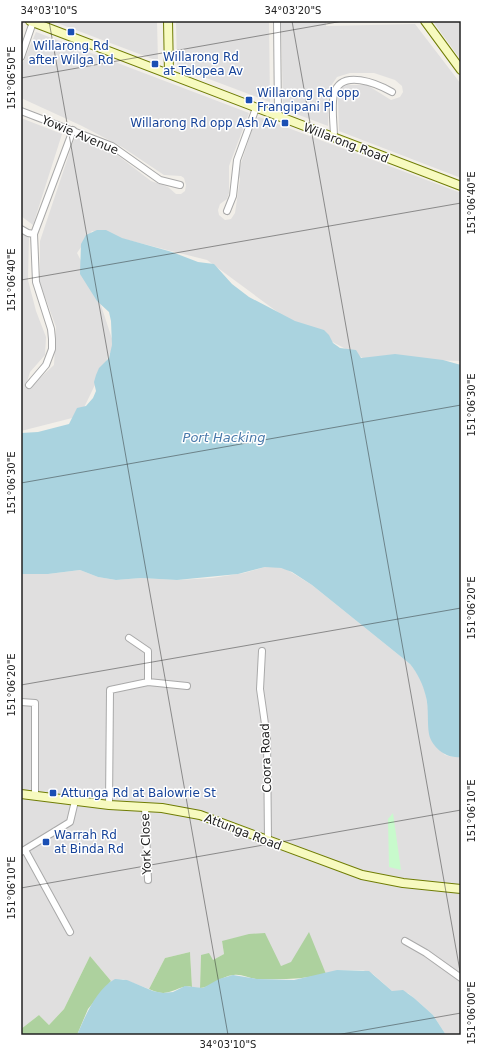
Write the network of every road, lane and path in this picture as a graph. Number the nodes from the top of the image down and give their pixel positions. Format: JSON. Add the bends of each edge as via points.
{"nodes":[{"id":1,"x":168,"y":21,"type":"edge"},
{"id":2,"x":277,"y":21,"type":"edge"},
{"id":3,"x":425,"y":21,"type":"edge"},
{"id":4,"x":32,"y":22,"type":"edge"},
{"id":5,"x":43,"y":23,"type":"edge"},
{"id":6,"x":21,"y":57,"type":"edge"},
{"id":7,"x":461,"y":70,"type":"edge"},
{"id":8,"x":169,"y":74,"type":"junction"},
{"id":9,"x":392,"y":92,"type":"dead end"},
{"id":10,"x":256,"y":108,"type":"junction"},
{"id":11,"x":21,"y":111,"type":"edge"},
{"id":12,"x":278,"y":116,"type":"junction"},
{"id":13,"x":73,"y":130,"type":"junction"},
{"id":14,"x":334,"y":138,"type":"junction"},
{"id":15,"x":180,"y":185,"type":"dead end"},
{"id":16,"x":461,"y":186,"type":"edge"},
{"id":17,"x":227,"y":211,"type":"dead end"},
{"id":18,"x":21,"y":228,"type":"edge"},
{"id":19,"x":34,"y":234,"type":"junction"},
{"id":20,"x":29,"y":385,"type":"dead end"},
{"id":21,"x":129,"y":638,"type":"dead end"},
{"id":22,"x":262,"y":651,"type":"dead end"},
{"id":23,"x":148,"y":682,"type":"junction"},
{"id":24,"x":187,"y":686,"type":"dead end"},
{"id":25,"x":21,"y":702,"type":"edge"},
{"id":26,"x":21,"y":794,"type":"edge"},
{"id":27,"x":35,"y":796,"type":"junction"},
{"id":28,"x":75,"y":801,"type":"junction"},
{"id":29,"x":109,"y":805,"type":"junction"},
{"id":30,"x":145,"y":807,"type":"junction"},
{"id":31,"x":268,"y":841,"type":"junction"},
{"id":32,"x":23,"y":851,"type":"edge"},
{"id":33,"x":148,"y":880,"type":"dead end"},
{"id":34,"x":461,"y":889,"type":"edge"},
{"id":35,"x":70,"y":932,"type":"dead end"},
{"id":36,"x":405,"y":941,"type":"dead end"},
{"id":37,"x":461,"y":978,"type":"edge"}],
"edges":[{"from":1,"to":8,"type":"street"},
{"from":2,"to":12,"type":"street"},
{"from":3,"to":7,"type":"street"},
{"from":4,"to":5,"type":"street","name":"Willarong Road"},
{"from":4,"to":6,"type":"street"},
{"from":5,"to":8,"type":"street","name":"Willarong Road"},
{"from":8,"to":10,"type":"street","name":"Willarong Road"},
{"from":9,"to":14,"type":"street","via":[[368,81],[354,80],[342,83],[334,95]]},
{"from":10,"to":12,"type":"street","name":"Willarong Road"},
{"from":10,"to":17,"type":"street","via":[[237,160],[233,196]]},
{"from":11,"to":13,"type":"street","name":"Yowie Avenue"},
{"from":12,"to":14,"type":"street","name":"Willarong Road"},
{"from":13,"to":15,"type":"street","name":"Yowie Avenue","via":[[116,148],[160,180]]},
{"from":13,"to":19,"type":"street"},
{"from":14,"to":16,"type":"street","name":"Willarong Road"},
{"from":18,"to":19,"type":"street"},
{"from":19,"to":20,"type":"street","via":[[36,282],[52,329],[52,349],[46,365]]},
{"from":21,"to":23,"type":"street","via":[[148,651]]},
{"from":22,"to":31,"type":"street","name":"Coora Road","via":[[260,689],[267,738]]},
{"from":23,"to":24,"type":"street"},
{"from":23,"to":29,"type":"street","via":[[110,690]]},
{"from":25,"to":27,"type":"street","via":[[35,703]]},
{"from":26,"to":27,"type":"street","name":"Attunga Road"},
{"from":27,"to":28,"type":"street","name":"Attunga Road"},
{"from":28,"to":29,"type":"street","name":"Attunga Road"},
{"from":28,"to":32,"type":"street","via":[[70,822]]},
{"from":29,"to":30,"type":"street","name":"Attunga Road"},
{"from":30,"to":31,"type":"street","name":"Attunga Road","via":[[200,815]]},
{"from":30,"to":33,"type":"street","name":"York Close"},
{"from":31,"to":34,"type":"street","name":"Attunga Road","via":[[368,877]]},
{"from":32,"to":35,"type":"street"},
{"from":36,"to":37,"type":"street","via":[[426,952]]}]}
